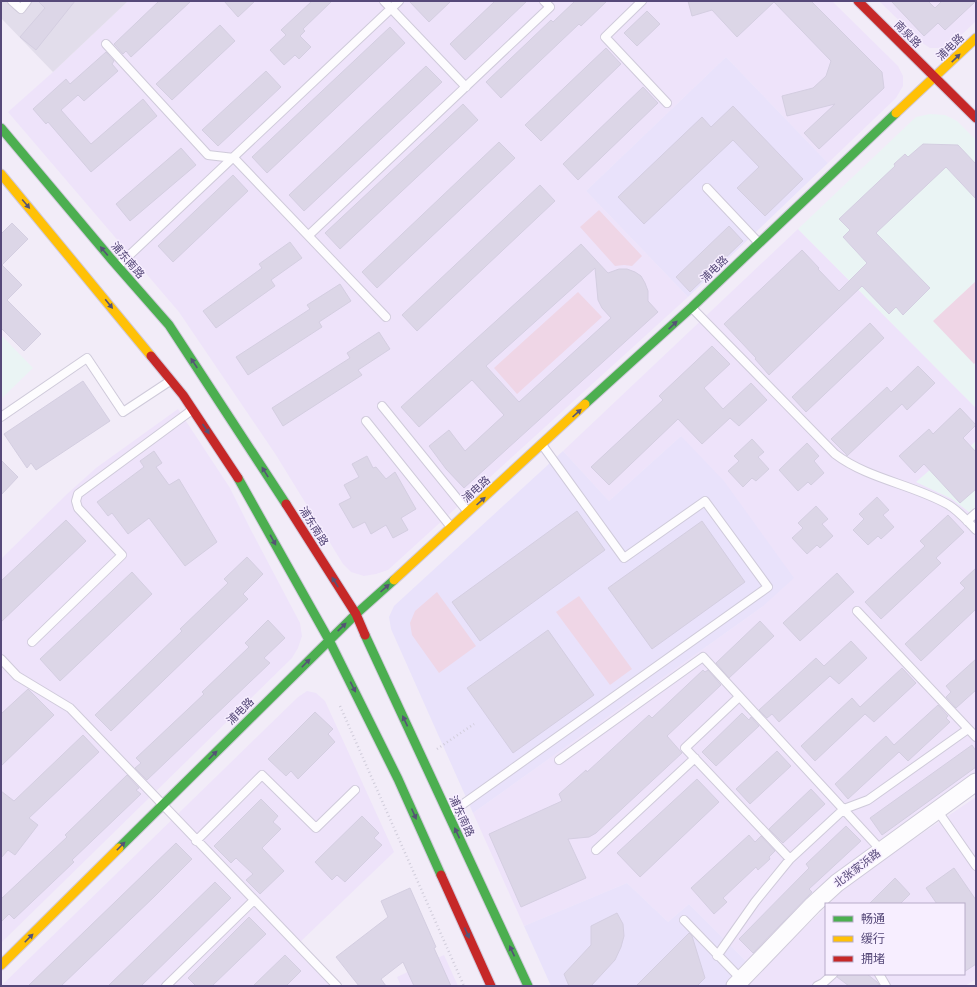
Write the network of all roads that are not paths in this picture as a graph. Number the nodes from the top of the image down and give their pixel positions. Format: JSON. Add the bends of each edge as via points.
{"nodes":[{"id":1,"x":12,"y":1,"type":"edge"},
{"id":2,"x":27,"y":1,"type":"edge"},
{"id":3,"x":384,"y":1,"type":"edge"},
{"id":4,"x":400,"y":1,"type":"edge"},
{"id":5,"x":544,"y":1,"type":"edge"},
{"id":6,"x":642,"y":1,"type":"edge"},
{"id":7,"x":858,"y":1,"type":"edge"},
{"id":8,"x":392,"y":8,"type":"junction"},
{"id":9,"x":976,"y":38,"type":"edge"},
{"id":10,"x":106,"y":44,"type":"dead end"},
{"id":11,"x":935,"y":78,"type":"junction"},
{"id":12,"x":466,"y":87,"type":"junction"},
{"id":13,"x":667,"y":103,"type":"dead end"},
{"id":14,"x":976,"y":118,"type":"edge"},
{"id":15,"x":1,"y":128,"type":"edge"},
{"id":16,"x":234,"y":158,"type":"junction"},
{"id":17,"x":1,"y":174,"type":"edge"},
{"id":18,"x":707,"y":188,"type":"dead end"},
{"id":19,"x":309,"y":235,"type":"junction"},
{"id":20,"x":759,"y":242,"type":"junction"},
{"id":21,"x":118,"y":267,"type":"junction"},
{"id":22,"x":692,"y":307,"type":"junction"},
{"id":23,"x":386,"y":317,"type":"dead end"},
{"id":24,"x":171,"y":380,"type":"junction"},
{"id":25,"x":382,"y":406,"type":"dead end"},
{"id":26,"x":193,"y":409,"type":"junction"},
{"id":27,"x":1,"y":417,"type":"edge"},
{"id":28,"x":366,"y":421,"type":"dead end"},
{"id":29,"x":542,"y":445,"type":"junction"},
{"id":30,"x":468,"y":512,"type":"junction"},
{"id":31,"x":976,"y":513,"type":"edge"},
{"id":32,"x":967,"y":521,"type":"junction"},
{"id":33,"x":452,"y":527,"type":"junction"},
{"id":34,"x":976,"y":530,"type":"edge"},
{"id":35,"x":857,"y":611,"type":"dead end"},
{"id":36,"x":356,"y":614,"type":"junction"},
{"id":37,"x":329,"y":640,"type":"junction"},
{"id":38,"x":32,"y":642,"type":"dead end"},
{"id":39,"x":1,"y":659,"type":"edge"},
{"id":40,"x":739,"y":697,"type":"junction"},
{"id":41,"x":968,"y":729,"type":"junction"},
{"id":42,"x":976,"y":738,"type":"edge"},
{"id":43,"x":695,"y":758,"type":"junction"},
{"id":44,"x":559,"y":760,"type":"dead end"},
{"id":45,"x":976,"y":782,"type":"edge"},
{"id":46,"x":355,"y":790,"type":"dead end"},
{"id":47,"x":163,"y":805,"type":"junction"},
{"id":48,"x":844,"y":809,"type":"junction"},
{"id":49,"x":938,"y":810,"type":"junction"},
{"id":50,"x":448,"y":814,"type":"junction"},
{"id":51,"x":196,"y":841,"type":"junction"},
{"id":52,"x":596,"y":850,"type":"dead end"},
{"id":53,"x":881,"y":850,"type":"junction"},
{"id":54,"x":790,"y":859,"type":"junction"},
{"id":55,"x":976,"y":866,"type":"edge"},
{"id":56,"x":254,"y":900,"type":"junction"},
{"id":57,"x":684,"y":920,"type":"dead end"},
{"id":58,"x":718,"y":956,"type":"junction"},
{"id":59,"x":1,"y":965,"type":"edge"},
{"id":60,"x":832,"y":975,"type":"edge"},
{"id":61,"x":880,"y":975,"type":"edge"},
{"id":62,"x":738,"y":983,"type":"edge"},
{"id":63,"x":166,"y":986,"type":"edge"},
{"id":64,"x":337,"y":986,"type":"edge"},
{"id":65,"x":490,"y":986,"type":"edge"},
{"id":66,"x":528,"y":986,"type":"edge"},
{"id":67,"x":817,"y":986,"type":"edge"},
{"id":68,"x":886,"y":986,"type":"edge"}],
"edges":[{"from":1,"to":2,"type":"lane","via":[[21,9]]},
{"from":3,"to":8,"type":"lane"},
{"from":4,"to":8,"type":"lane"},
{"from":5,"to":12,"type":"lane","via":[[550,7]]},
{"from":6,"to":13,"type":"lane","via":[[605,37]]},
{"from":7,"to":11,"type":"main road","name":"南泉路"},
{"from":8,"to":12,"type":"lane"},
{"from":8,"to":16,"type":"lane"},
{"from":11,"to":9,"type":"main road","name":"浦电路","one_way":true},
{"from":10,"to":16,"type":"lane","via":[[208,155]]},
{"from":11,"to":14,"type":"main road","name":"南泉路"},
{"from":11,"to":20,"type":"main road","name":"浦电路"},
{"from":12,"to":19,"type":"lane"},
{"from":21,"to":15,"type":"main road","name":"浦东南路","one_way":true},
{"from":16,"to":19,"type":"lane"},
{"from":16,"to":21,"type":"lane"},
{"from":17,"to":24,"type":"main road","one_way":true},
{"from":18,"to":20,"type":"lane"},
{"from":19,"to":23,"type":"lane"},
{"from":20,"to":22,"type":"main road","name":"浦电路"},
{"from":36,"to":21,"type":"main road","name":"浦东南路","one_way":true,"via":[[169,325]]},
{"from":29,"to":22,"type":"main road","name":"浦电路","one_way":true},
{"from":22,"to":32,"type":"lane","via":[[847,464],[928,495],[948,505]]},
{"from":24,"to":26,"type":"main road"},
{"from":24,"to":27,"type":"lane","via":[[123,412],[87,358]]},
{"from":25,"to":30,"type":"lane"},
{"from":26,"to":37,"type":"main road","one_way":true,"via":[[241,482]]},
{"from":26,"to":38,"type":"lane","via":[[78,494],[78,508],[122,555]]},
{"from":28,"to":33,"type":"lane"},
{"from":30,"to":29,"type":"main road","name":"浦电路","one_way":true},
{"from":29,"to":50,"type":"lane","via":[[624,558],[705,501],[768,587]]},
{"from":30,"to":33,"type":"main road","name":"浦电路"},
{"from":31,"to":32,"type":"lane"},
{"from":32,"to":34,"type":"lane"},
{"from":36,"to":33,"type":"main road","name":"浦电路","one_way":true},
{"from":35,"to":41,"type":"lane"},
{"from":37,"to":36,"type":"main road","name":"浦电路","one_way":true},
{"from":50,"to":36,"type":"main road","name":"浦东南路","one_way":true},
{"from":47,"to":37,"type":"main road","name":"浦电路","one_way":true},
{"from":37,"to":65,"type":"main road","one_way":true,"via":[[398,779]]},
{"from":39,"to":47,"type":"lane","via":[[17,676],[70,708]]},
{"from":40,"to":43,"type":"lane","via":[[685,748]]},
{"from":40,"to":44,"type":"lane","via":[[703,658]]},
{"from":40,"to":48,"type":"lane"},
{"from":41,"to":42,"type":"lane"},
{"from":41,"to":48,"type":"lane","via":[[868,800]]},
{"from":43,"to":52,"type":"lane"},
{"from":43,"to":54,"type":"lane"},
{"from":45,"to":49,"type":"street","name":"北张家浜路"},
{"from":46,"to":51,"type":"lane","via":[[316,828],[262,775]]},
{"from":47,"to":51,"type":"lane"},
{"from":59,"to":47,"type":"main road","name":"浦电路","one_way":true},
{"from":48,"to":53,"type":"lane"},
{"from":48,"to":54,"type":"lane"},
{"from":49,"to":53,"type":"street","name":"北张家浜路"},
{"from":49,"to":55,"type":"lane"},
{"from":66,"to":50,"type":"main road","name":"浦东南路","one_way":true},
{"from":51,"to":56,"type":"lane"},
{"from":53,"to":62,"type":"street","name":"北张家浜路","via":[[836,883]]},
{"from":54,"to":58,"type":"lane"},
{"from":56,"to":63,"type":"lane"},
{"from":56,"to":64,"type":"lane"},
{"from":57,"to":58,"type":"lane"},
{"from":58,"to":62,"type":"lane"},
{"from":60,"to":67,"type":"lane"},
{"from":61,"to":68,"type":"lane"}]}
